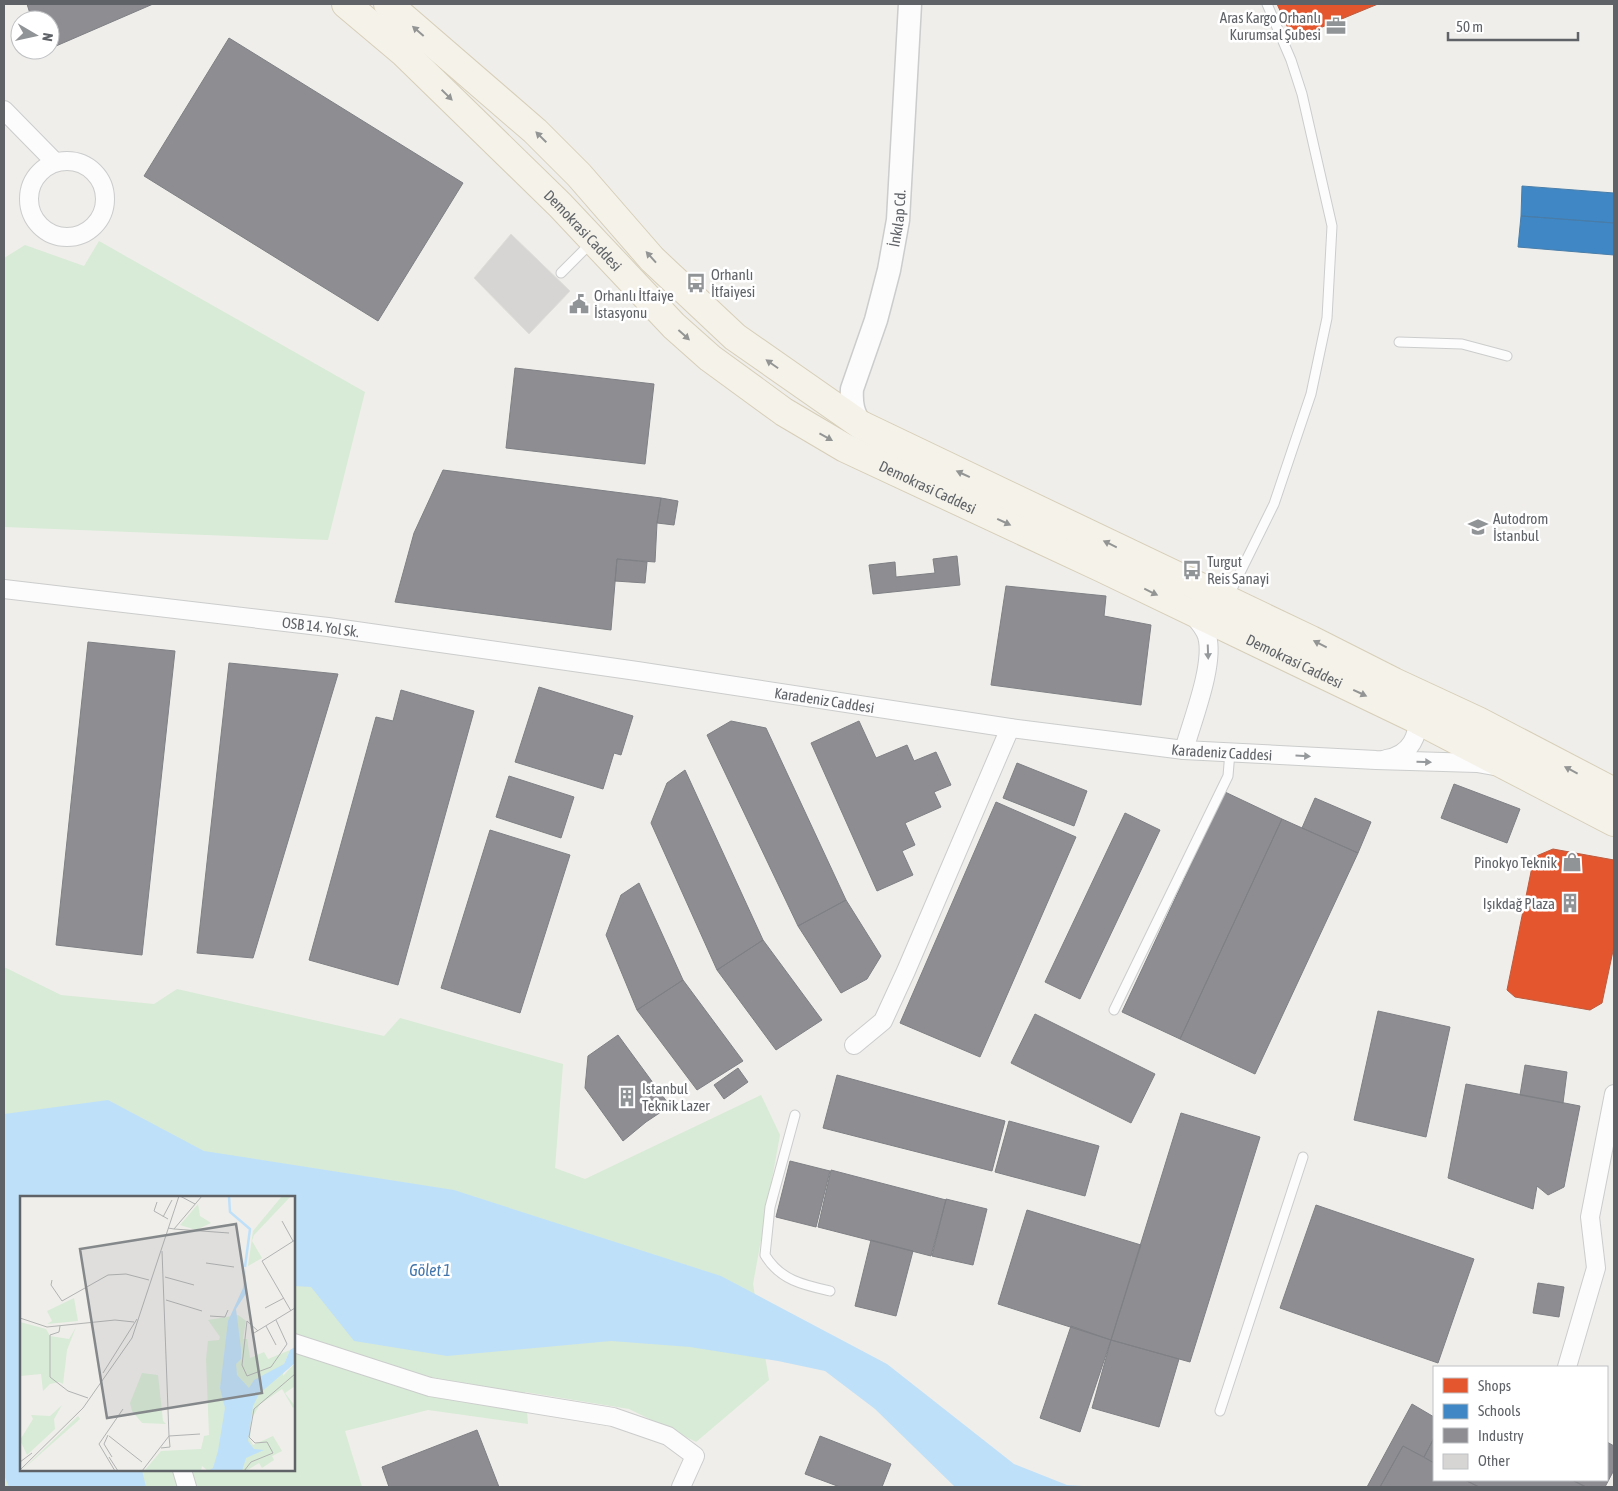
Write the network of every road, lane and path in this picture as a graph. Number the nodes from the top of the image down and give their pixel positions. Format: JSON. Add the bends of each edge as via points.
{"nodes":[{"id":1,"x":346,"y":4,"type":"edge"},
{"id":2,"x":388,"y":4,"type":"edge"},
{"id":3,"x":910,"y":4,"type":"edge"},
{"id":4,"x":1267,"y":4,"type":"edge"},
{"id":5,"x":4,"y":110,"type":"edge"},
{"id":6,"x":55,"y":162,"type":"junction"},
{"id":7,"x":596,"y":194,"type":"junction"},
{"id":8,"x":594,"y":240,"type":"junction"},
{"id":9,"x":561,"y":274,"type":"dead end"},
{"id":10,"x":1399,"y":342,"type":"dead end"},
{"id":11,"x":1507,"y":356,"type":"dead end"},
{"id":12,"x":860,"y":368,"type":"junction"},
{"id":13,"x":805,"y":387,"type":"junction"},
{"id":14,"x":784,"y":412,"type":"junction"},
{"id":15,"x":861,"y":425,"type":"junction"},
{"id":16,"x":4,"y":589,"type":"edge"},
{"id":17,"x":1227,"y":600,"type":"junction"},
{"id":18,"x":1188,"y":610,"type":"junction"},
{"id":19,"x":637,"y":671,"type":"joint"},
{"id":20,"x":1394,"y":682,"type":"junction"},
{"id":21,"x":1418,"y":720,"type":"junction"},
{"id":22,"x":1010,"y":728,"type":"junction"},
{"id":23,"x":1184,"y":750,"type":"junction"},
{"id":24,"x":1230,"y":752,"type":"junction"},
{"id":25,"x":1376,"y":760,"type":"junction"},
{"id":26,"x":1522,"y":774,"type":"junction"},
{"id":27,"x":1614,"y":792,"type":"edge"},
{"id":28,"x":1614,"y":822,"type":"edge"},
{"id":29,"x":1114,"y":1010,"type":"dead end"},
{"id":30,"x":854,"y":1045,"type":"dead end"},
{"id":31,"x":1614,"y":1094,"type":"edge"},
{"id":32,"x":795,"y":1115,"type":"dead end"},
{"id":33,"x":1304,"y":1157,"type":"dead end"},
{"id":34,"x":830,"y":1291,"type":"dead end"},
{"id":35,"x":295,"y":1343,"type":"edge"},
{"id":36,"x":1567,"y":1366,"type":"edge"},
{"id":37,"x":1220,"y":1411,"type":"dead end"},
{"id":38,"x":182,"y":1471,"type":"edge"},
{"id":39,"x":187,"y":1487,"type":"edge"},
{"id":40,"x":681,"y":1487,"type":"edge"}],
"edges":[{"from":1,"to":8,"type":"main road","name":"Demokrasi Caddesi","one_way":true,"via":[[403,52]]},
{"from":7,"to":2,"type":"main road","name":"Demokrasi Caddesi","one_way":true,"via":[[534,131]]},
{"from":3,"to":12,"type":"street","name":"İnkılap Cd.","via":[[898,220],[881,303]]},
{"from":4,"to":17,"type":"lane","via":[[1302,94],[1332,226],[1327,318],[1311,394],[1274,504]]},
{"from":5,"to":6,"type":"street"},
{"from":6,"to":6,"type":"street","via":[[35,176],[28,202],[31,215],[50,234],[76,237],[98,223],[104,212],[104,188],[99,177],[85,165],[67,160]]},
{"from":7,"to":8,"type":"main road"},
{"from":13,"to":7,"type":"main road","name":"Demokrasi Caddesi","one_way":true,"via":[[734,337],[652,259]]},
{"from":8,"to":9,"type":"lane"},
{"from":8,"to":14,"type":"main road","name":"Demokrasi Caddesi","one_way":true,"via":[[674,326],[710,358]]},
{"from":10,"to":11,"type":"lane","via":[[1462,344]]},
{"from":12,"to":13,"type":"street","via":[[850,384],[840,391],[828,393]]},
{"from":12,"to":15,"type":"street","name":"İnkılap Cd.","via":[[851,401]]},
{"from":13,"to":15,"type":"main road","name":"Demokrasi Caddesi"},
{"from":14,"to":15,"type":"main road","via":[[813,408]]},
{"from":14,"to":18,"type":"main road","name":"Demokrasi Caddesi","one_way":true,"via":[[845,448]]},
{"from":17,"to":15,"type":"main road","name":"Demokrasi Caddesi","one_way":true},
{"from":16,"to":19,"type":"street","name":"OSB 14. Yol Sk.","via":[[328,626]]},
{"from":20,"to":17,"type":"main road","name":"Demokrasi Caddesi","one_way":true},
{"from":18,"to":21,"type":"main road","name":"Demokrasi Caddesi","one_way":true},
{"from":18,"to":23,"type":"street","one_way":true,"via":[[1207,635],[1209,653],[1208,669]]},
{"from":19,"to":22,"type":"street","name":"Karadeniz Caddesi"},
{"from":20,"to":21,"type":"street","via":[[1413,700]]},
{"from":27,"to":20,"type":"main road","name":"Demokrasi Caddesi","one_way":true,"via":[[1478,721]]},
{"from":21,"to":25,"type":"street","name":"Karadeniz Caddesi","via":[[1406,751],[1396,757]]},
{"from":21,"to":26,"type":"main road","name":"Demokrasi Caddesi"},
{"from":22,"to":23,"type":"street","name":"Karadeniz Caddesi"},
{"from":22,"to":30,"type":"street","via":[[883,1021]]},
{"from":23,"to":24,"type":"street","name":"Karadeniz Caddesi"},
{"from":24,"to":25,"type":"street","name":"Karadeniz Caddesi","one_way":true},
{"from":24,"to":29,"type":"lane","via":[[1228,776]]},
{"from":25,"to":26,"type":"street","name":"Karadeniz Caddesi","one_way":true,"via":[[1477,764]]},
{"from":26,"to":28,"type":"main road","name":"Demokrasi Caddesi"},
{"from":31,"to":36,"type":"street","via":[[1590,1216],[1596,1268]]},
{"from":32,"to":34,"type":"lane","via":[[770,1206],[765,1255],[777,1271],[788,1278]]},
{"from":33,"to":37,"type":"lane"},
{"from":35,"to":40,"type":"street","via":[[430,1387],[613,1417],[668,1436],[696,1456]]},
{"from":38,"to":39,"type":"street"}]}
